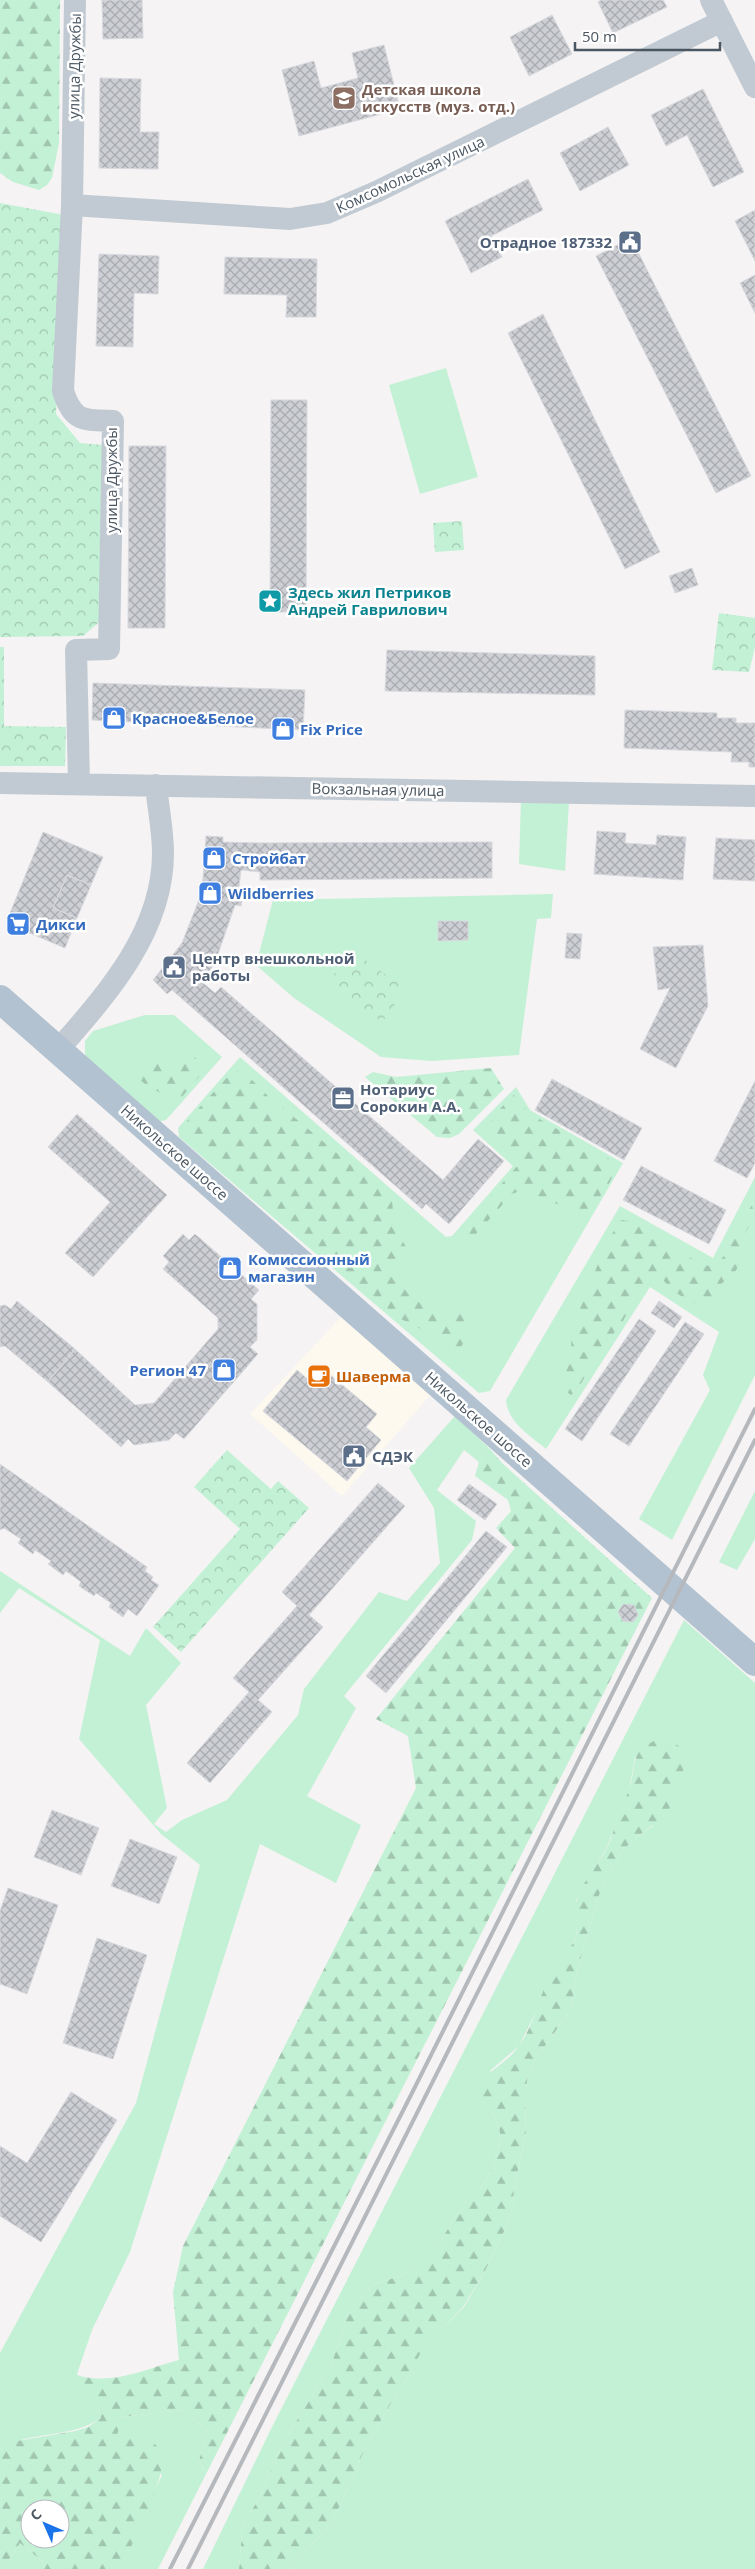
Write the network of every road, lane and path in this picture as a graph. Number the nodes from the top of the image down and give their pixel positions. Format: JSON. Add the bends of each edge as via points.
{"nodes":[{"id":1,"x":75,"y":0,"type":"edge"},
{"id":2,"x":711,"y":0,"type":"edge"},
{"id":3,"x":722,"y":21,"type":"junction"},
{"id":4,"x":755,"y":87,"type":"edge"},
{"id":5,"x":72,"y":205,"type":"junction"},
{"id":6,"x":0,"y":783,"type":"edge"},
{"id":7,"x":79,"y":783,"type":"junction"},
{"id":8,"x":156,"y":785,"type":"junction"},
{"id":9,"x":755,"y":796,"type":"edge"},
{"id":10,"x":0,"y":999,"type":"edge"},
{"id":11,"x":58,"y":1050,"type":"junction"},
{"id":12,"x":755,"y":1662,"type":"edge"}],
"edges":[{"from":1,"to":5,"type":"street","name":"улица Дружбы"},
{"from":2,"to":3,"type":"street"},
{"from":3,"to":4,"type":"street"},
{"from":3,"to":5,"type":"street","name":"Комсомольская улица","via":[[376,192],[327,213],[290,219]]},
{"from":5,"to":7,"type":"street","name":"улица Дружбы","via":[[63,391],[69,409],[82,419],[113,421],[109,649],[76,650]]},
{"from":6,"to":7,"type":"street","name":"Вокзальная улица"},
{"from":7,"to":8,"type":"street","name":"Вокзальная улица"},
{"from":8,"to":9,"type":"street","name":"Вокзальная улица"},
{"from":8,"to":11,"type":"street","via":[[163,853],[159,892],[144,931],[120,976]]},
{"from":10,"to":11,"type":"main road","name":"Никольское шоссе"},
{"from":11,"to":12,"type":"main road","name":"Никольское шоссе"}]}
